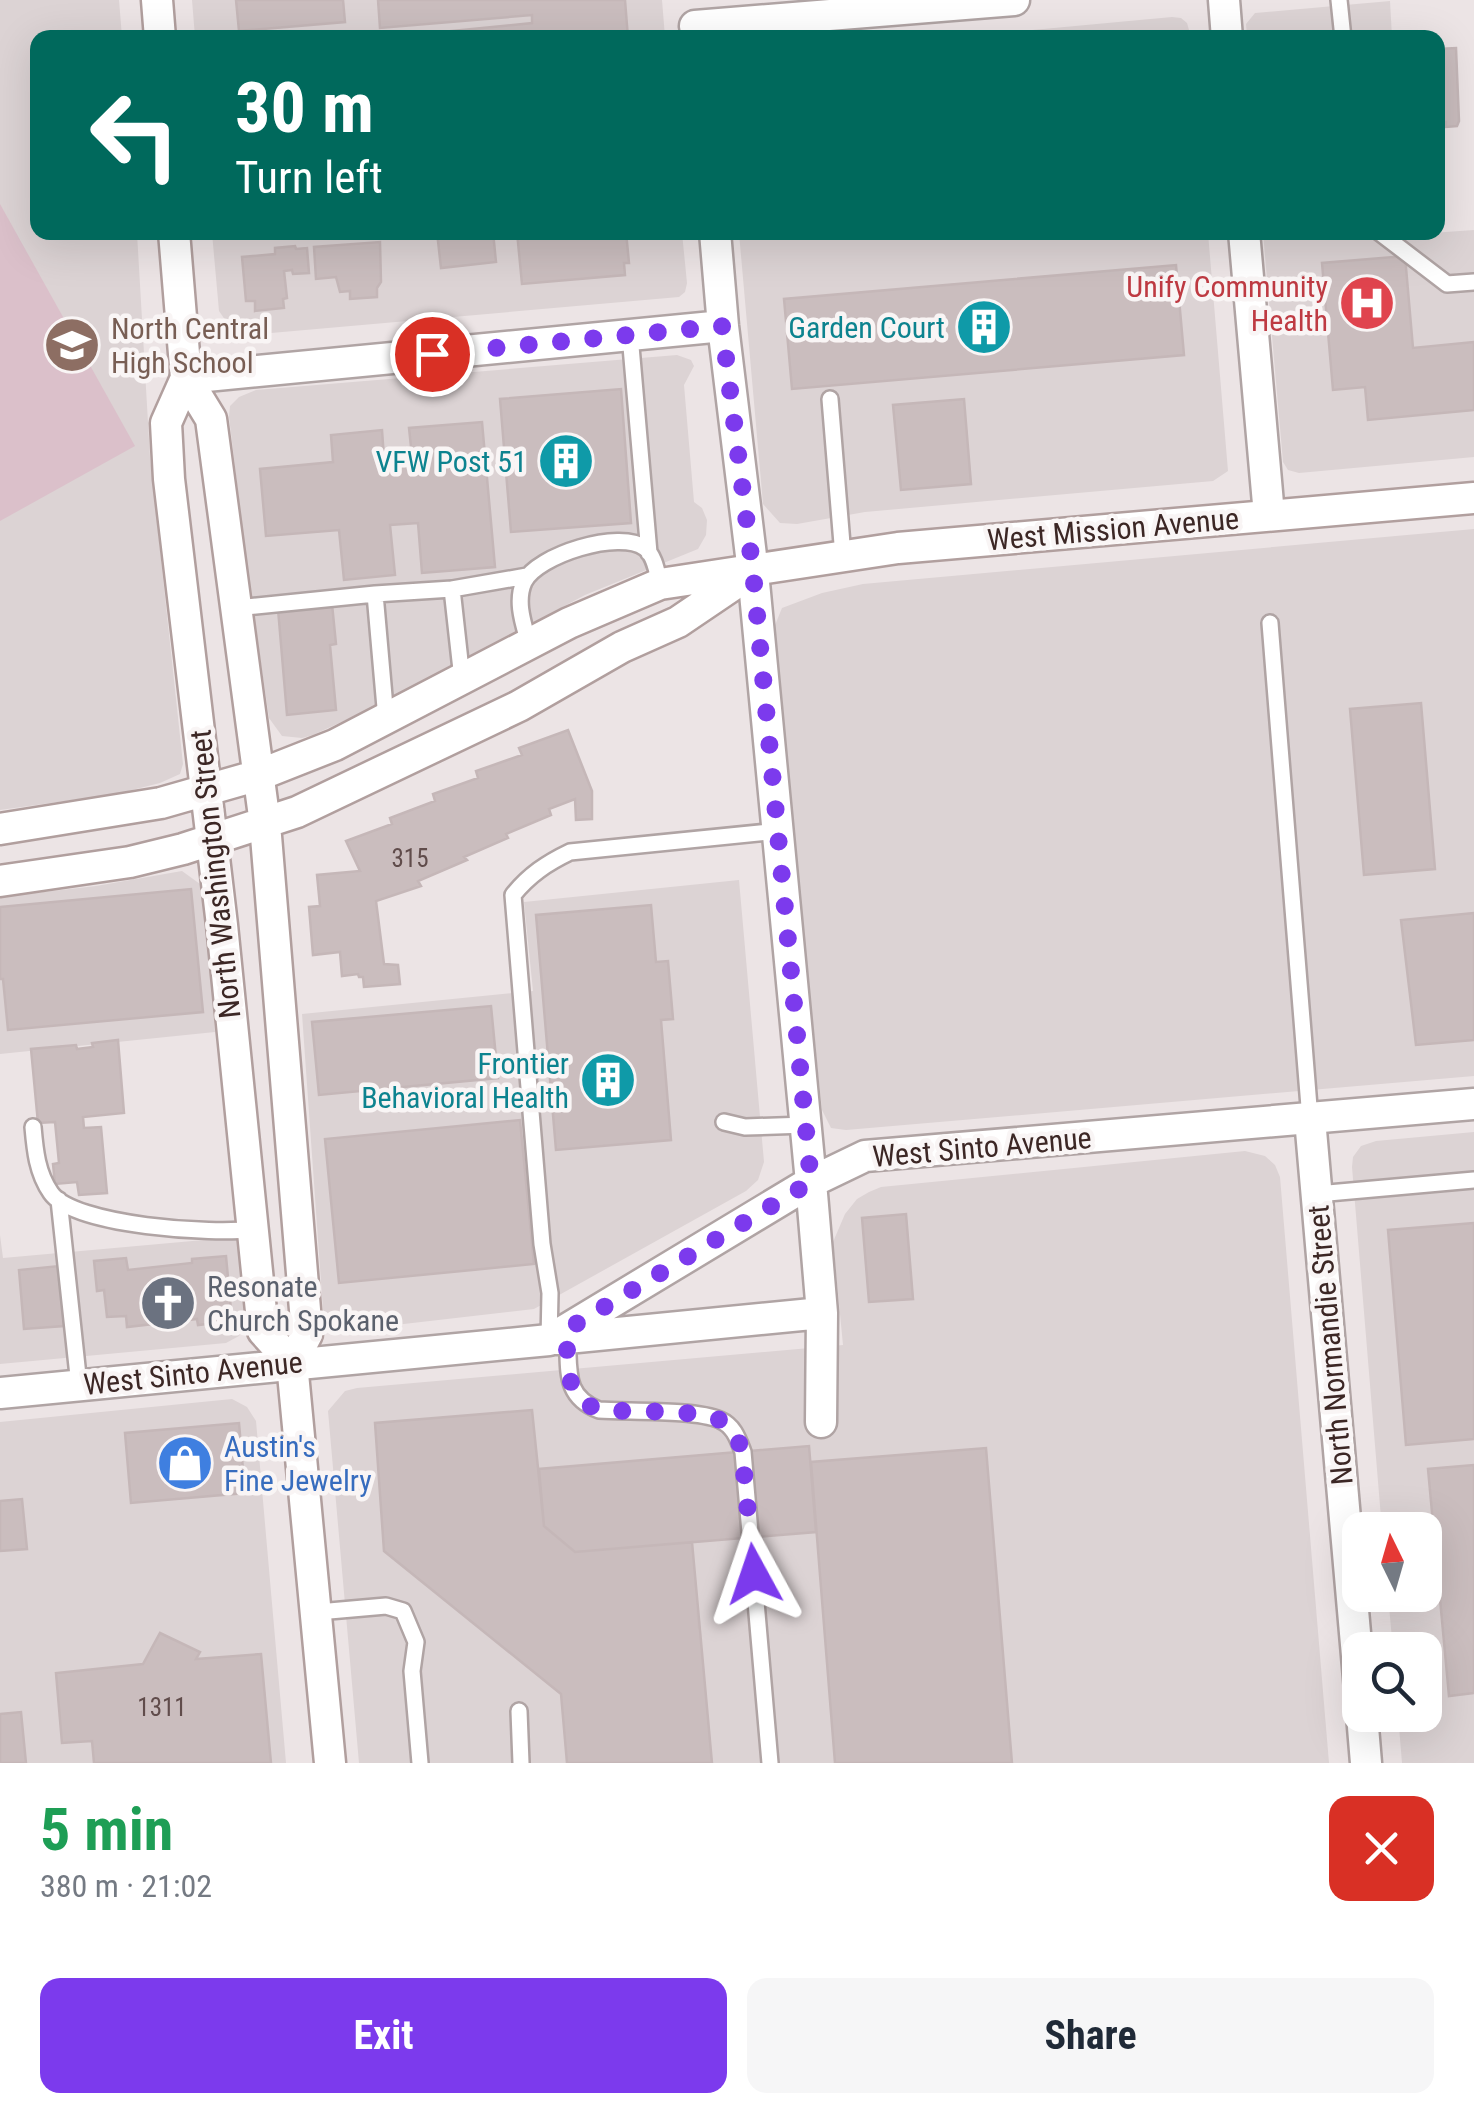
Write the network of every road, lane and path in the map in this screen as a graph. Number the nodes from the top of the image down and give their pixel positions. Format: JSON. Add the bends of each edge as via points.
{"nodes":[{"id":1,"x":157,"y":0,"type":"edge"},
{"id":2,"x":1014,"y":0,"type":"edge"},
{"id":3,"x":1224,"y":0,"type":"edge"},
{"id":4,"x":1340,"y":0,"type":"edge"},
{"id":5,"x":695,"y":21,"type":"edge"},
{"id":6,"x":159,"y":30,"type":"edge"},
{"id":7,"x":1227,"y":30,"type":"edge"},
{"id":8,"x":1342,"y":30,"type":"edge"},
{"id":9,"x":175,"y":240,"type":"edge"},
{"id":10,"x":715,"y":240,"type":"edge"},
{"id":11,"x":1245,"y":240,"type":"edge"},
{"id":12,"x":1389,"y":240,"type":"edge"},
{"id":13,"x":1474,"y":282,"type":"edge"},
{"id":14,"x":722,"y":326,"type":"junction"},
{"id":15,"x":630,"y":336,"type":"junction"},
{"id":16,"x":186,"y":378,"type":"junction"},
{"id":17,"x":830,"y":398,"type":"dead end"},
{"id":18,"x":1474,"y":498,"type":"edge"},
{"id":19,"x":1269,"y":514,"type":"junction"},
{"id":20,"x":650,"y":553,"type":"junction"},
{"id":21,"x":844,"y":556,"type":"junction"},
{"id":22,"x":753,"y":572,"type":"junction"},
{"id":23,"x":527,"y":576,"type":"junction"},
{"id":24,"x":660,"y":584,"type":"junction"},
{"id":25,"x":452,"y":589,"type":"junction"},
{"id":26,"x":375,"y":594,"type":"junction"},
{"id":27,"x":236,"y":608,"type":"junction"},
{"id":28,"x":1270,"y":624,"type":"dead end"},
{"id":29,"x":529,"y":644,"type":"junction"},
{"id":30,"x":462,"y":680,"type":"junction"},
{"id":31,"x":386,"y":719,"type":"junction"},
{"id":32,"x":259,"y":775,"type":"junction"},
{"id":33,"x":206,"y":790,"type":"junction"},
{"id":34,"x":265,"y":824,"type":"junction"},
{"id":35,"x":0,"y":829,"type":"edge"},
{"id":36,"x":778,"y":832,"type":"junction"},
{"id":37,"x":212,"y":840,"type":"junction"},
{"id":38,"x":0,"y":881,"type":"edge"},
{"id":39,"x":1474,"y":1104,"type":"edge"},
{"id":40,"x":1310,"y":1119,"type":"junction"},
{"id":41,"x":724,"y":1122,"type":"dead end"},
{"id":42,"x":806,"y":1125,"type":"junction"},
{"id":43,"x":33,"y":1127,"type":"dead end"},
{"id":44,"x":1474,"y":1180,"type":"edge"},
{"id":45,"x":811,"y":1182,"type":"junction"},
{"id":46,"x":1317,"y":1194,"type":"junction"},
{"id":47,"x":58,"y":1200,"type":"junction"},
{"id":48,"x":253,"y":1229,"type":"junction"},
{"id":49,"x":822,"y":1314,"type":"junction"},
{"id":50,"x":561,"y":1336,"type":"junction"},
{"id":51,"x":292,"y":1363,"type":"junction"},
{"id":52,"x":79,"y":1385,"type":"junction"},
{"id":53,"x":0,"y":1393,"type":"edge"},
{"id":54,"x":820,"y":1422,"type":"dead end"},
{"id":55,"x":318,"y":1612,"type":"junction"},
{"id":56,"x":1355,"y":1632,"type":"edge"},
{"id":57,"x":519,"y":1711,"type":"dead end"},
{"id":58,"x":1363,"y":1732,"type":"edge"},
{"id":59,"x":330,"y":1763,"type":"edge"},
{"id":60,"x":420,"y":1763,"type":"edge"},
{"id":61,"x":521,"y":1763,"type":"edge"},
{"id":62,"x":770,"y":1763,"type":"edge"},
{"id":63,"x":1366,"y":1763,"type":"edge"}],
"edges":[{"from":1,"to":6,"type":"street"},
{"from":2,"to":5,"type":"street"},
{"from":3,"to":7,"type":"street"},
{"from":4,"to":8,"type":"lane"},
{"from":9,"to":16,"type":"street","name":"North Washington Street"},
{"from":10,"to":14,"type":"street"},
{"from":11,"to":19,"type":"street"},
{"from":12,"to":13,"type":"lane","via":[[1447,284]]},
{"from":14,"to":15,"type":"street"},
{"from":14,"to":22,"type":"street"},
{"from":15,"to":16,"type":"street"},
{"from":15,"to":20,"type":"lane"},
{"from":16,"to":27,"type":"street","name":"North Washington Street","via":[[211,419]]},
{"from":16,"to":33,"type":"street","name":"North Washington Street","via":[[166,422]]},
{"from":17,"to":21,"type":"lane"},
{"from":18,"to":19,"type":"street","name":"West Mission Avenue"},
{"from":19,"to":21,"type":"street","name":"West Mission Avenue"},
{"from":20,"to":23,"type":"lane","via":[[635,543],[605,542],[559,556]]},
{"from":20,"to":24,"type":"lane"},
{"from":21,"to":22,"type":"street","name":"West Mission Avenue"},
{"from":22,"to":24,"type":"street","name":"West Mission Avenue"},
{"from":22,"to":34,"type":"street","name":"West Mission Avenue","via":[[678,622],[519,706]]},
{"from":22,"to":36,"type":"street"},
{"from":23,"to":25,"type":"lane"},
{"from":23,"to":29,"type":"lane","via":[[521,610]]},
{"from":24,"to":29,"type":"street","name":"West Mission Avenue"},
{"from":25,"to":26,"type":"lane"},
{"from":25,"to":30,"type":"lane"},
{"from":26,"to":27,"type":"lane"},
{"from":26,"to":31,"type":"lane"},
{"from":27,"to":32,"type":"street","name":"North Washington Street"},
{"from":28,"to":40,"type":"lane"},
{"from":29,"to":30,"type":"street","name":"West Mission Avenue"},
{"from":30,"to":31,"type":"street","name":"West Mission Avenue"},
{"from":31,"to":32,"type":"street","name":"West Mission Avenue"},
{"from":32,"to":33,"type":"street","name":"West Mission Avenue"},
{"from":32,"to":34,"type":"street","name":"North Washington Street"},
{"from":33,"to":35,"type":"street","name":"West Mission Avenue"},
{"from":33,"to":37,"type":"street","name":"North Washington Street"},
{"from":34,"to":37,"type":"street","name":"West Mission Avenue"},
{"from":34,"to":51,"type":"street","name":"North Washington Street","via":[[307,1334]]},
{"from":36,"to":42,"type":"street"},
{"from":36,"to":50,"type":"lane","via":[[570,852],[526,878],[513,895],[542,1244]]},
{"from":37,"to":38,"type":"street","name":"West Mission Avenue","via":[[130,862]]},
{"from":37,"to":48,"type":"street","name":"North Washington Street"},
{"from":39,"to":40,"type":"street","name":"West Sinto Avenue"},
{"from":40,"to":45,"type":"street","name":"West Sinto Avenue","via":[[865,1156]]},
{"from":40,"to":46,"type":"street","name":"North Normandie Street"},
{"from":41,"to":42,"type":"lane","via":[[745,1128]]},
{"from":42,"to":45,"type":"street"},
{"from":43,"to":47,"type":"lane","via":[[37,1163]]},
{"from":44,"to":46,"type":"lane"},
{"from":45,"to":49,"type":"street"},
{"from":45,"to":50,"type":"street","name":"West Sinto Avenue"},
{"from":46,"to":56,"type":"street","name":"North Normandie Street"},
{"from":47,"to":48,"type":"lane","via":[[86,1214],[162,1228]]},
{"from":47,"to":52,"type":"lane"},
{"from":48,"to":51,"type":"street","name":"North Washington Street","via":[[263,1331]]},
{"from":49,"to":50,"type":"street"},
{"from":49,"to":54,"type":"street"},
{"from":50,"to":51,"type":"street","name":"West Sinto Avenue"},
{"from":50,"to":62,"type":"lane","via":[[570,1382],[584,1404],[700,1416],[736,1432]]},
{"from":51,"to":52,"type":"street","name":"West Sinto Avenue"},
{"from":51,"to":55,"type":"street","name":"North Washington Street"},
{"from":52,"to":53,"type":"street","name":"West Sinto Avenue"},
{"from":55,"to":59,"type":"street","name":"North Washington Street"},
{"from":55,"to":60,"type":"lane","via":[[386,1606],[403,1611],[416,1642]]},
{"from":57,"to":61,"type":"lane"},
{"from":58,"to":63,"type":"street"}]}
